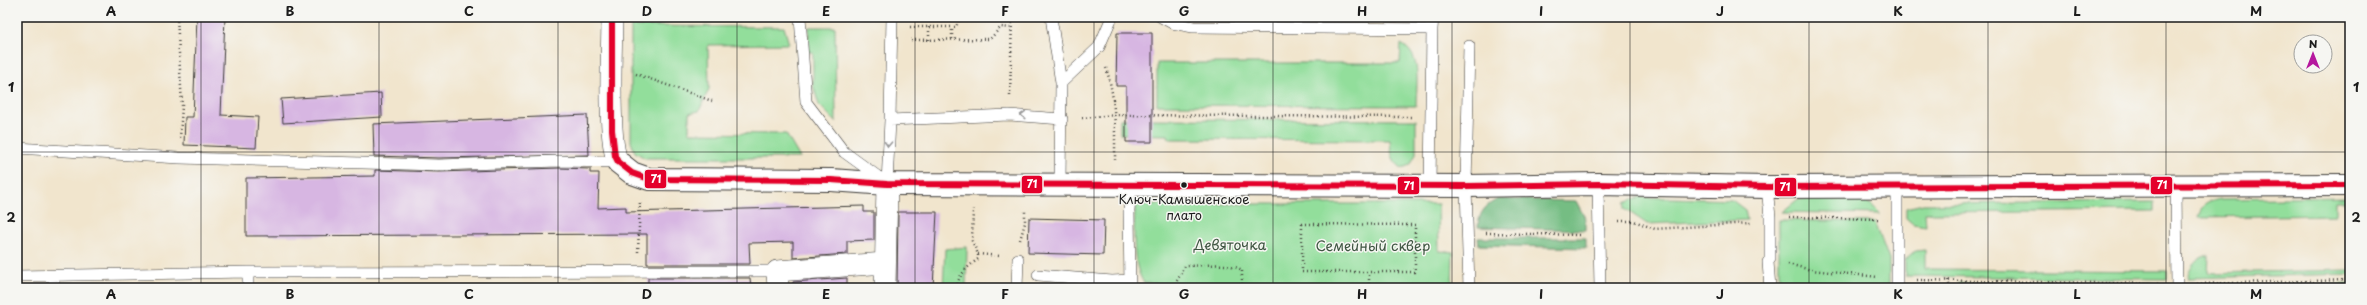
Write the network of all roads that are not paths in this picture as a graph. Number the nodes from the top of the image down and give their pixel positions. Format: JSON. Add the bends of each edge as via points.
{"nodes":[{"id":1,"x":612,"y":17,"type":"edge"},
{"id":2,"x":800,"y":17,"type":"edge"},
{"id":3,"x":1051,"y":17,"type":"edge"},
{"id":4,"x":1112,"y":17,"type":"edge"},
{"id":5,"x":1161,"y":17,"type":"edge"},
{"id":6,"x":1432,"y":17,"type":"edge"},
{"id":7,"x":892,"y":22,"type":"edge"},
{"id":8,"x":1432,"y":29,"type":"junction"},
{"id":9,"x":1469,"y":46,"type":"dead end"},
{"id":10,"x":1061,"y":83,"type":"junction"},
{"id":11,"x":890,"y":120,"type":"junction"},
{"id":12,"x":1062,"y":120,"type":"junction"},
{"id":13,"x":17,"y":148,"type":"edge"},
{"id":14,"x":618,"y":162,"type":"junction"},
{"id":15,"x":887,"y":184,"type":"junction"},
{"id":16,"x":1060,"y":184,"type":"junction"},
{"id":17,"x":1598,"y":184,"type":"junction"},
{"id":18,"x":1131,"y":185,"type":"junction"},
{"id":19,"x":2350,"y":185,"type":"edge"},
{"id":20,"x":1430,"y":186,"type":"junction"},
{"id":21,"x":1466,"y":186,"type":"junction"},
{"id":22,"x":1897,"y":186,"type":"junction"},
{"id":23,"x":1768,"y":187,"type":"junction"},
{"id":24,"x":2176,"y":187,"type":"junction"},
{"id":25,"x":1018,"y":259,"type":"road end"},
{"id":26,"x":885,"y":263,"type":"junction"},
{"id":27,"x":248,"y":272,"type":"junction"},
{"id":28,"x":1038,"y":275,"type":"dead end"},
{"id":29,"x":17,"y":276,"type":"edge"},
{"id":30,"x":777,"y":280,"type":"edge"},
{"id":31,"x":54,"y":283,"type":"edge"},
{"id":32,"x":1898,"y":283,"type":"edge"},
{"id":33,"x":1130,"y":284,"type":"edge"},
{"id":34,"x":2177,"y":286,"type":"edge"},
{"id":35,"x":1600,"y":287,"type":"edge"},
{"id":36,"x":248,"y":288,"type":"edge"},
{"id":37,"x":885,"y":288,"type":"edge"},
{"id":38,"x":1017,"y":288,"type":"edge"},
{"id":39,"x":1468,"y":288,"type":"edge"},
{"id":40,"x":1770,"y":288,"type":"edge"}],
"edges":[{"from":1,"to":14,"type":"street","via":[[612,130],[613,150]]},
{"from":2,"to":15,"type":"lane","via":[[806,102],[844,152]]},
{"from":3,"to":10,"type":"lane"},
{"from":4,"to":10,"type":"lane","via":[[1099,47]]},
{"from":5,"to":8,"type":"lane","via":[[1172,23],[1193,27]]},
{"from":6,"to":8,"type":"lane"},
{"from":7,"to":11,"type":"lane"},
{"from":8,"to":20,"type":"lane"},
{"from":9,"to":21,"type":"lane"},
{"from":10,"to":12,"type":"lane"},
{"from":12,"to":11,"type":"lane","one_way":true,"via":[[1009,114]]},
{"from":11,"to":15,"type":"lane","one_way":true},
{"from":12,"to":16,"type":"lane"},
{"from":13,"to":14,"type":"lane","via":[[179,158],[439,165]]},
{"from":14,"to":15,"type":"street","via":[[626,170],[640,177],[831,180]]},
{"from":15,"to":16,"type":"street"},
{"from":15,"to":26,"type":"street"},
{"from":16,"to":18,"type":"street"},
{"from":17,"to":21,"type":"street"},
{"from":17,"to":23,"type":"street"},
{"from":17,"to":35,"type":"lane"},
{"from":18,"to":20,"type":"street"},
{"from":18,"to":33,"type":"lane"},
{"from":19,"to":24,"type":"street"},
{"from":20,"to":21,"type":"street"},
{"from":21,"to":39,"type":"lane"},
{"from":22,"to":23,"type":"street"},
{"from":22,"to":24,"type":"street"},
{"from":22,"to":32,"type":"lane"},
{"from":23,"to":40,"type":"lane"},
{"from":24,"to":34,"type":"lane"},
{"from":25,"to":38,"type":"lane"},
{"from":26,"to":30,"type":"street"},
{"from":26,"to":37,"type":"street"},
{"from":27,"to":30,"type":"lane","via":[[638,271]]},
{"from":27,"to":31,"type":"lane"},
{"from":27,"to":36,"type":"lane"},
{"from":28,"to":33,"type":"lane"},
{"from":29,"to":31,"type":"lane"}]}
